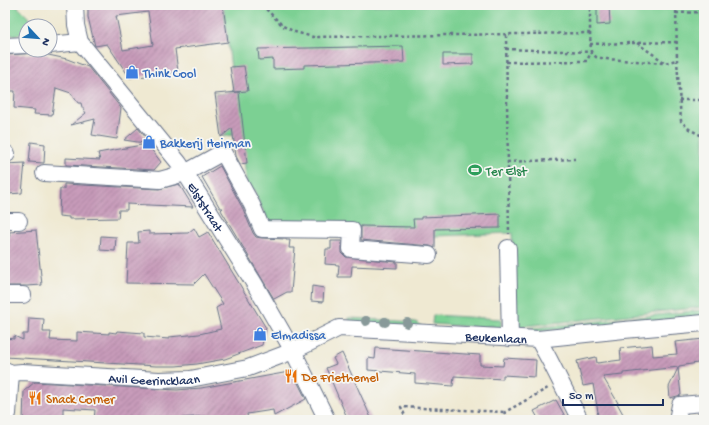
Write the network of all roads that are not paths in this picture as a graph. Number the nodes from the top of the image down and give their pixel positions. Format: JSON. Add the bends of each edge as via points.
{"nodes":[{"id":1,"x":75,"y":5,"type":"edge"},
{"id":2,"x":80,"y":42,"type":"junction"},
{"id":3,"x":58,"y":44,"type":"edge"},
{"id":4,"x":18,"y":45,"type":"edge"},
{"id":5,"x":5,"y":46,"type":"edge"},
{"id":6,"x":44,"y":173,"type":"dead end"},
{"id":7,"x":186,"y":173,"type":"junction"},
{"id":8,"x":508,"y":248,"type":"road end"},
{"id":9,"x":429,"y":255,"type":"dead end"},
{"id":10,"x":5,"y":295,"type":"edge"},
{"id":11,"x":23,"y":295,"type":"dead end"},
{"id":12,"x":704,"y":323,"type":"edge"},
{"id":13,"x":510,"y":338,"type":"junction"},
{"id":14,"x":538,"y":339,"type":"junction"},
{"id":15,"x":293,"y":351,"type":"junction"},
{"id":16,"x":8,"y":371,"type":"edge"},
{"id":17,"x":704,"y":403,"type":"edge"},
{"id":18,"x":7,"y":416,"type":"edge"},
{"id":19,"x":327,"y":420,"type":"edge"},
{"id":20,"x":580,"y":420,"type":"edge"},
{"id":21,"x":677,"y":420,"type":"edge"}],
"edges":[{"from":1,"to":2,"type":"street","name":"Elststraat"},
{"from":2,"to":3,"type":"street"},
{"from":2,"to":7,"type":"street","name":"Elststraat"},
{"from":4,"to":5,"type":"street"},
{"from":6,"to":7,"type":"street","via":[[160,180]]},
{"from":7,"to":9,"type":"street","via":[[223,152],[262,229],[352,230],[351,249]]},
{"from":7,"to":15,"type":"street","name":"Elststraat"},
{"from":8,"to":13,"type":"street"},
{"from":10,"to":11,"type":"street"},
{"from":12,"to":14,"type":"street","name":"Beukenlaan"},
{"from":13,"to":14,"type":"street","name":"Beukenlaan"},
{"from":13,"to":15,"type":"street","name":"Beukenlaan","via":[[339,328]]},
{"from":14,"to":20,"type":"street"},
{"from":15,"to":16,"type":"street","name":"Avil Geerincklaan","via":[[248,368],[190,379],[159,380]]},
{"from":15,"to":19,"type":"street","name":"Elststraat"},
{"from":16,"to":18,"type":"street","name":"Avil Geerincklaan"},
{"from":17,"to":21,"type":"street","via":[[680,405]]}]}
